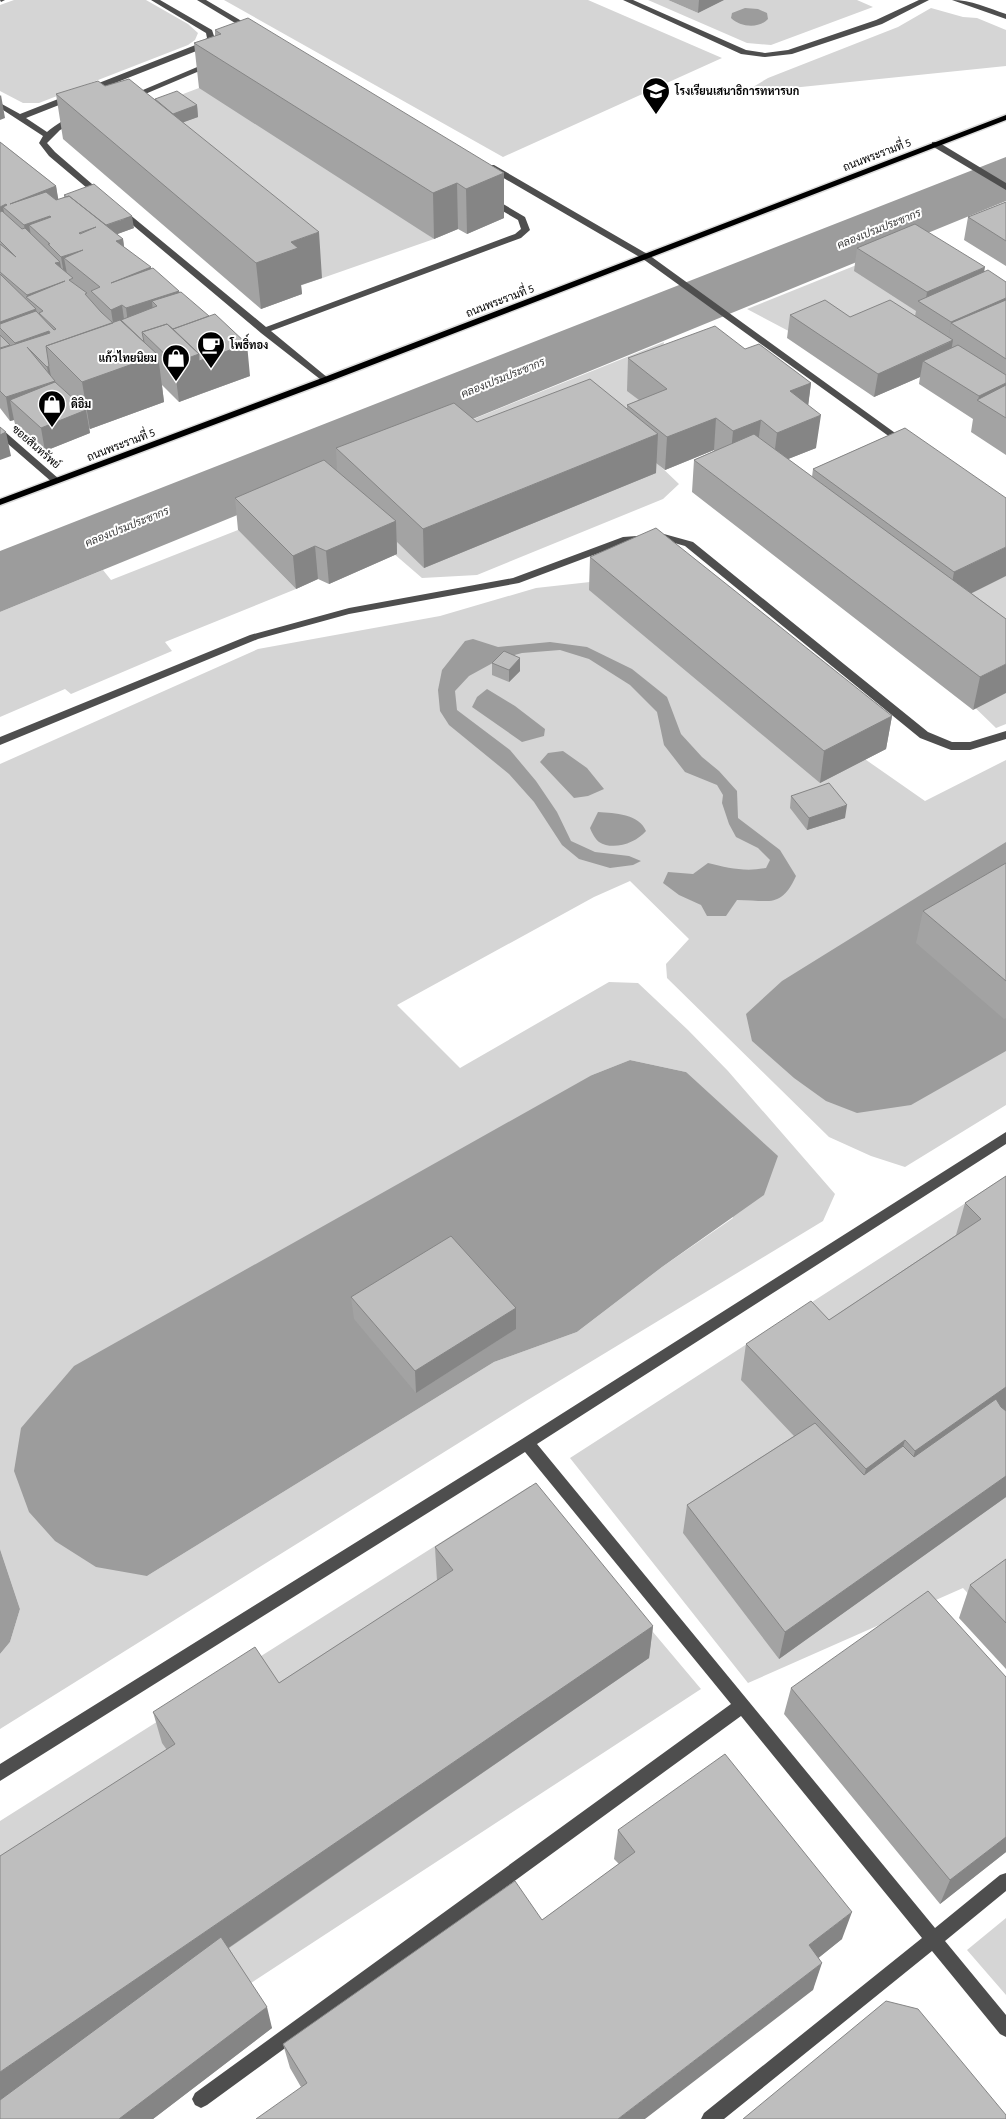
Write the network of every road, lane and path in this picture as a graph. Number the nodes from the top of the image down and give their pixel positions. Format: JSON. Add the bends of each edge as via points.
{"nodes":[{"id":1,"x":155,"y":0,"type":"edge"},
{"id":2,"x":202,"y":0,"type":"edge"},
{"id":3,"x":627,"y":0,"type":"edge"},
{"id":4,"x":925,"y":0,"type":"edge"},
{"id":5,"x":956,"y":0,"type":"edge"},
{"id":6,"x":1006,"y":17,"type":"edge"},
{"id":7,"x":261,"y":35,"type":"edge"},
{"id":8,"x":220,"y":61,"type":"edge"},
{"id":9,"x":122,"y":100,"type":"edge"},
{"id":10,"x":0,"y":105,"type":"edge"},
{"id":11,"x":86,"y":115,"type":"edge"},
{"id":12,"x":1006,"y":117,"type":"edge"},
{"id":13,"x":18,"y":118,"type":"junction"},
{"id":14,"x":47,"y":135,"type":"junction"},
{"id":15,"x":936,"y":144,"type":"junction"},
{"id":16,"x":484,"y":164,"type":"edge"},
{"id":17,"x":1006,"y":187,"type":"edge"},
{"id":18,"x":480,"y":194,"type":"edge"},
{"id":19,"x":646,"y":257,"type":"junction"},
{"id":20,"x":264,"y":331,"type":"junction"},
{"id":21,"x":325,"y":380,"type":"junction"},
{"id":22,"x":0,"y":432,"type":"edge"},
{"id":23,"x":914,"y":449,"type":"edge"},
{"id":24,"x":56,"y":481,"type":"junction"},
{"id":25,"x":0,"y":502,"type":"edge"},
{"id":26,"x":1006,"y":736,"type":"edge"},
{"id":27,"x":0,"y":741,"type":"edge"},
{"id":28,"x":1006,"y":1137,"type":"edge"},
{"id":29,"x":527,"y":1444,"type":"junction"},
{"id":30,"x":742,"y":1706,"type":"junction"},
{"id":31,"x":0,"y":1773,"type":"edge"},
{"id":32,"x":1006,"y":1881,"type":"edge"},
{"id":33,"x":933,"y":1939,"type":"junction"},
{"id":34,"x":1006,"y":2028,"type":"edge"},
{"id":35,"x":201,"y":2099,"type":"dead end"},
{"id":36,"x":710,"y":2119,"type":"edge"}],
"edges":[{"from":1,"to":13,"type":"street","via":[[209,32],[211,39],[201,46]]},
{"from":2,"to":7,"type":"street"},
{"from":3,"to":4,"type":"street","via":[[744,52],[765,56],[789,52],[870,25]]},
{"from":5,"to":6,"type":"street"},
{"from":8,"to":9,"type":"street"},
{"from":10,"to":13,"type":"street"},
{"from":11,"to":14,"type":"street","via":[[59,126]]},
{"from":12,"to":15,"type":"main road","name":"ถนนพระรามที่ 5"},
{"from":13,"to":14,"type":"street"},
{"from":14,"to":20,"type":"street","via":[[43,143],[52,154]]},
{"from":15,"to":17,"type":"street"},
{"from":15,"to":19,"type":"main road","name":"ถนนพระรามที่ 5"},
{"from":16,"to":19,"type":"street"},
{"from":18,"to":20,"type":"street","via":[[522,219],[526,230],[518,236]]},
{"from":19,"to":21,"type":"main road","name":"ถนนพระรามที่ 5"},
{"from":19,"to":23,"type":"street"},
{"from":20,"to":21,"type":"street"},
{"from":21,"to":24,"type":"main road","name":"ถนนพระรามที่ 5"},
{"from":22,"to":24,"type":"street","name":"ซอยสินทรัพย์"},
{"from":24,"to":25,"type":"main road","name":"ถนนพระรามที่ 5"},
{"from":26,"to":27,"type":"street","via":[[970,746],[951,746],[924,735],[689,544],[664,537],[627,539],[515,581],[349,611],[254,637]]},
{"from":28,"to":29,"type":"street"},
{"from":29,"to":30,"type":"street"},
{"from":29,"to":31,"type":"street"},
{"from":30,"to":33,"type":"street"},
{"from":30,"to":35,"type":"street"},
{"from":32,"to":33,"type":"street"},
{"from":33,"to":34,"type":"street"},
{"from":33,"to":36,"type":"street"}]}
